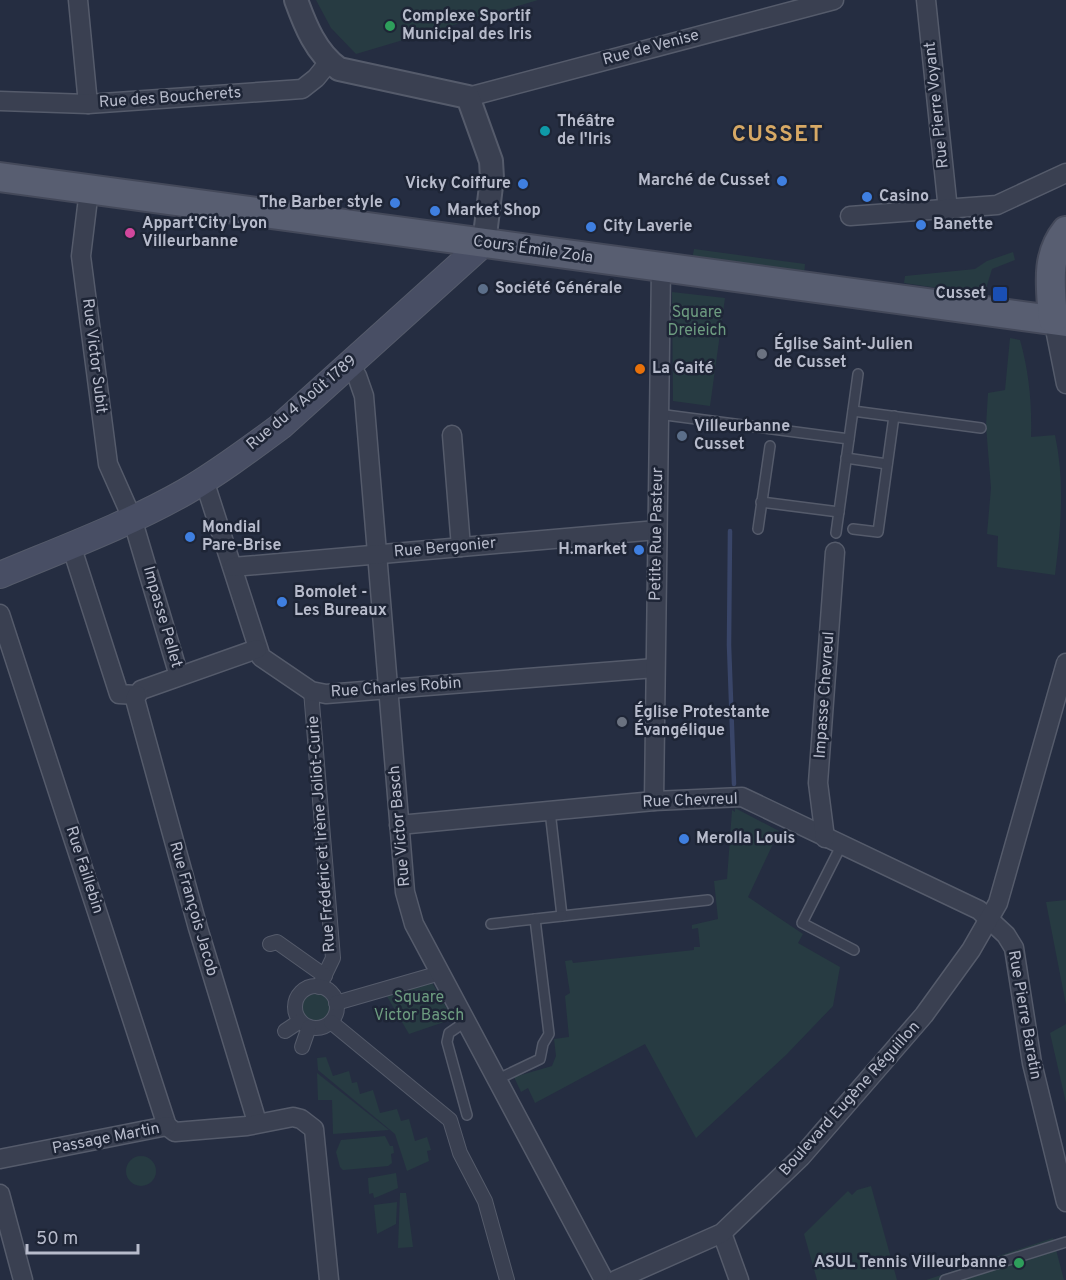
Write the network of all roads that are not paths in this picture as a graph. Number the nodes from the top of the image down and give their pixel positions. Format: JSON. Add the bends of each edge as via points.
{"nodes":[{"id":1,"x":78,"y":0,"type":"edge"},
{"id":2,"x":296,"y":0,"type":"edge"},
{"id":3,"x":834,"y":0,"type":"edge"},
{"id":4,"x":926,"y":0,"type":"edge"},
{"id":5,"x":329,"y":62,"type":"junction"},
{"id":6,"x":468,"y":97,"type":"junction"},
{"id":7,"x":0,"y":101,"type":"edge"},
{"id":8,"x":88,"y":104,"type":"junction"},
{"id":9,"x":1066,"y":173,"type":"edge"},
{"id":10,"x":0,"y":177,"type":"edge"},
{"id":11,"x":89,"y":190,"type":"junction"},
{"id":12,"x":948,"y":210,"type":"junction"},
{"id":13,"x":850,"y":216,"type":"dead end"},
{"id":14,"x":1066,"y":231,"type":"edge"},
{"id":15,"x":484,"y":243,"type":"junction"},
{"id":16,"x":661,"y":267,"type":"junction"},
{"id":17,"x":1062,"y":319,"type":"edge"},
{"id":18,"x":349,"y":364,"type":"junction"},
{"id":19,"x":858,"y":374,"type":"dead end"},
{"id":20,"x":1066,"y":384,"type":"edge"},
{"id":21,"x":853,"y":411,"type":"junction"},
{"id":22,"x":658,"y":414,"type":"junction"},
{"id":23,"x":894,"y":416,"type":"junction"},
{"id":24,"x":981,"y":428,"type":"dead end"},
{"id":25,"x":452,"y":435,"type":"dead end"},
{"id":26,"x":849,"y":439,"type":"junction"},
{"id":27,"x":770,"y":446,"type":"dead end"},
{"id":28,"x":846,"y":458,"type":"junction"},
{"id":29,"x":887,"y":464,"type":"junction"},
{"id":30,"x":204,"y":480,"type":"junction"},
{"id":31,"x":761,"y":502,"type":"junction"},
{"id":32,"x":839,"y":512,"type":"junction"},
{"id":33,"x":132,"y":518,"type":"junction"},
{"id":34,"x":853,"y":529,"type":"dead end"},
{"id":35,"x":657,"y":530,"type":"junction"},
{"id":36,"x":758,"y":530,"type":"dead end"},
{"id":37,"x":836,"y":533,"type":"dead end"},
{"id":38,"x":71,"y":545,"type":"junction"},
{"id":39,"x":461,"y":547,"type":"junction"},
{"id":40,"x":835,"y":552,"type":"dead end"},
{"id":41,"x":376,"y":554,"type":"junction"},
{"id":42,"x":233,"y":567,"type":"junction"},
{"id":43,"x":0,"y":575,"type":"edge"},
{"id":44,"x":0,"y":614,"type":"edge"},
{"id":45,"x":257,"y":649,"type":"junction"},
{"id":46,"x":655,"y":668,"type":"junction"},
{"id":47,"x":1065,"y":669,"type":"edge"},
{"id":48,"x":179,"y":676,"type":"junction"},
{"id":49,"x":389,"y":688,"type":"junction"},
{"id":50,"x":311,"y":691,"type":"junction"},
{"id":51,"x":137,"y":695,"type":"junction"},
{"id":52,"x":654,"y":801,"type":"junction"},
{"id":53,"x":550,"y":811,"type":"junction"},
{"id":54,"x":399,"y":825,"type":"junction"},
{"id":55,"x":825,"y":838,"type":"junction"},
{"id":56,"x":841,"y":846,"type":"junction"},
{"id":57,"x":708,"y":900,"type":"dead end"},
{"id":58,"x":562,"y":916,"type":"junction"},
{"id":59,"x":535,"y":919,"type":"junction"},
{"id":60,"x":990,"y":919,"type":"junction"},
{"id":61,"x":490,"y":924,"type":"dead end"},
{"id":62,"x":270,"y":944,"type":"dead end"},
{"id":63,"x":854,"y":950,"type":"dead end"},
{"id":64,"x":440,"y":973,"type":"junction"},
{"id":65,"x":322,"y":981,"type":"junction"},
{"id":66,"x":336,"y":1003,"type":"junction"},
{"id":67,"x":465,"y":1022,"type":"junction"},
{"id":68,"x":316,"y":1028,"type":"junction"},
{"id":69,"x":285,"y":1031,"type":"dead end"},
{"id":70,"x":302,"y":1047,"type":"dead end"},
{"id":71,"x":496,"y":1080,"type":"junction"},
{"id":72,"x":467,"y":1115,"type":"dead end"},
{"id":73,"x":257,"y":1122,"type":"junction"},
{"id":74,"x":167,"y":1126,"type":"junction"},
{"id":75,"x":0,"y":1159,"type":"edge"},
{"id":76,"x":0,"y":1194,"type":"edge"},
{"id":77,"x":1066,"y":1202,"type":"edge"},
{"id":78,"x":722,"y":1233,"type":"junction"},
{"id":79,"x":1066,"y":1242,"type":"edge"},
{"id":80,"x":23,"y":1280,"type":"edge"},
{"id":81,"x":329,"y":1280,"type":"edge"},
{"id":82,"x":507,"y":1280,"type":"edge"},
{"id":83,"x":604,"y":1280,"type":"edge"},
{"id":84,"x":616,"y":1280,"type":"edge"},
{"id":85,"x":739,"y":1280,"type":"edge"},
{"id":86,"x":945,"y":1280,"type":"edge"}],
"edges":[{"from":1,"to":8,"type":"street"},
{"from":2,"to":5,"type":"street","via":[[308,29]]},
{"from":3,"to":6,"type":"street","name":"Rue de Venise"},
{"from":4,"to":12,"type":"street","name":"Rue Pierre Voyant"},
{"from":5,"to":6,"type":"street","via":[[351,73]]},
{"from":5,"to":8,"type":"street","name":"Rue des Boucherets","via":[[302,89]]},
{"from":6,"to":15,"type":"street","via":[[491,161]]},
{"from":7,"to":8,"type":"street","name":"Rue des Boucherets"},
{"from":9,"to":12,"type":"street","via":[[997,206]]},
{"from":10,"to":11,"type":"main road","name":"Cours Émile Zola"},
{"from":11,"to":15,"type":"main road","name":"Cours Émile Zola"},
{"from":11,"to":33,"type":"street","name":"Rue Victor Subit","via":[[81,256],[108,464]]},
{"from":12,"to":13,"type":"street"},
{"from":14,"to":17,"type":"main road","via":[[1052,258]]},
{"from":15,"to":16,"type":"main road","name":"Cours Émile Zola"},
{"from":15,"to":18,"type":"main road","name":"Rue du 4 Août 1789"},
{"from":16,"to":17,"type":"main road","name":"Cours Émile Zola"},
{"from":16,"to":22,"type":"street","name":"Petite Rue Pasteur"},
{"from":17,"to":20,"type":"street"},
{"from":18,"to":30,"type":"main road","name":"Rue du 4 Août 1789","via":[[280,426]]},
{"from":18,"to":41,"type":"street","name":"Rue Victor Basch","via":[[364,396]]},
{"from":19,"to":21,"type":"lane"},
{"from":21,"to":23,"type":"lane"},
{"from":21,"to":26,"type":"lane"},
{"from":22,"to":26,"type":"lane"},
{"from":22,"to":35,"type":"street","name":"Petite Rue Pasteur"},
{"from":23,"to":24,"type":"lane"},
{"from":23,"to":29,"type":"lane"},
{"from":25,"to":39,"type":"street"},
{"from":26,"to":28,"type":"lane"},
{"from":27,"to":31,"type":"lane"},
{"from":28,"to":29,"type":"lane"},
{"from":28,"to":32,"type":"lane"},
{"from":29,"to":34,"type":"lane","via":[[878,532]]},
{"from":30,"to":33,"type":"main road","name":"Rue du 4 Août 1789"},
{"from":30,"to":42,"type":"street"},
{"from":31,"to":32,"type":"lane"},
{"from":31,"to":36,"type":"lane"},
{"from":32,"to":37,"type":"lane"},
{"from":33,"to":38,"type":"main road","name":"Rue du 4 Août 1789"},
{"from":33,"to":48,"type":"street","name":"Impasse Pellet"},
{"from":35,"to":39,"type":"street","name":"Rue Bergonier"},
{"from":35,"to":46,"type":"street","name":"Petite Rue Pasteur"},
{"from":38,"to":43,"type":"main road","name":"Rue du 4 Août 1789"},
{"from":38,"to":51,"type":"street","via":[[119,694]]},
{"from":39,"to":41,"type":"street","name":"Rue Bergonier"},
{"from":40,"to":55,"type":"street","name":"Impasse Chevreul","via":[[818,783]]},
{"from":41,"to":42,"type":"street","name":"Rue Bergonier"},
{"from":41,"to":49,"type":"street","name":"Rue Victor Basch"},
{"from":42,"to":45,"type":"street"},
{"from":44,"to":74,"type":"street","name":"Rue Faillebin"},
{"from":45,"to":48,"type":"street"},
{"from":45,"to":50,"type":"street","name":"Rue Charles Robin","via":[[261,657]]},
{"from":46,"to":49,"type":"street","name":"Rue Charles Robin"},
{"from":46,"to":52,"type":"street","name":"Petite Rue Pasteur"},
{"from":47,"to":60,"type":"street","via":[[998,903]]},
{"from":48,"to":51,"type":"street","name":"Impasse Pellet"},
{"from":49,"to":50,"type":"street","name":"Rue Charles Robin","via":[[326,694]]},
{"from":49,"to":54,"type":"street","name":"Rue Victor Basch"},
{"from":50,"to":65,"type":"street","name":"Rue Frédéric et Irène Joliot-Curie","via":[[333,958]]},
{"from":51,"to":73,"type":"street","name":"Rue François Jacob","via":[[198,928]]},
{"from":52,"to":53,"type":"street","name":"Rue Chevreul"},
{"from":52,"to":55,"type":"street","name":"Rue Chevreul","via":[[742,797]]},
{"from":53,"to":54,"type":"street","name":"Rue Chevreul"},
{"from":53,"to":58,"type":"lane"},
{"from":54,"to":64,"type":"street","name":"Rue Victor Basch","via":[[405,892],[414,924]]},
{"from":55,"to":56,"type":"street","name":"Rue Chevreul"},
{"from":56,"to":60,"type":"street","name":"Rue Chevreul","via":[[979,910]]},
{"from":56,"to":63,"type":"lane","via":[[802,923]]},
{"from":57,"to":58,"type":"lane"},
{"from":58,"to":59,"type":"lane"},
{"from":59,"to":61,"type":"lane"},
{"from":59,"to":71,"type":"lane","via":[[549,1034],[540,1059]]},
{"from":60,"to":77,"type":"street","name":"Rue Pierre Baratin","via":[[1014,948],[1032,1064]]},
{"from":60,"to":78,"type":"street","name":"Boulevard Eugène Réguillon","via":[[924,1015],[801,1157]]},
{"from":62,"to":65,"type":"street","name":"Rue Frédéric et Irène Joliot-Curie","via":[[277,942]]},
{"from":64,"to":66,"type":"street"},
{"from":64,"to":67,"type":"street","name":"Rue Victor Basch"},
{"from":65,"to":66,"type":"street"},
{"from":65,"to":68,"type":"street","via":[[288,1005]]},
{"from":66,"to":68,"type":"street","via":[[336,1013]]},
{"from":67,"to":71,"type":"street","name":"Rue Victor Basch"},
{"from":67,"to":72,"type":"lane","via":[[449,1033],[447,1042]]},
{"from":68,"to":69,"type":"street"},
{"from":68,"to":70,"type":"street"},
{"from":68,"to":82,"type":"street","via":[[450,1120],[460,1153],[485,1201]]},
{"from":71,"to":83,"type":"street","name":"Rue Victor Basch"},
{"from":73,"to":74,"type":"street","name":"Passage Martin","via":[[175,1132]]},
{"from":73,"to":81,"type":"street","name":"Passage Martin","via":[[301,1119],[314,1129]]},
{"from":74,"to":75,"type":"street","name":"Passage Martin"},
{"from":76,"to":80,"type":"street"},
{"from":78,"to":84,"type":"street","name":"Boulevard Eugène Réguillon"},
{"from":78,"to":85,"type":"street"},
{"from":79,"to":86,"type":"lane"}]}
